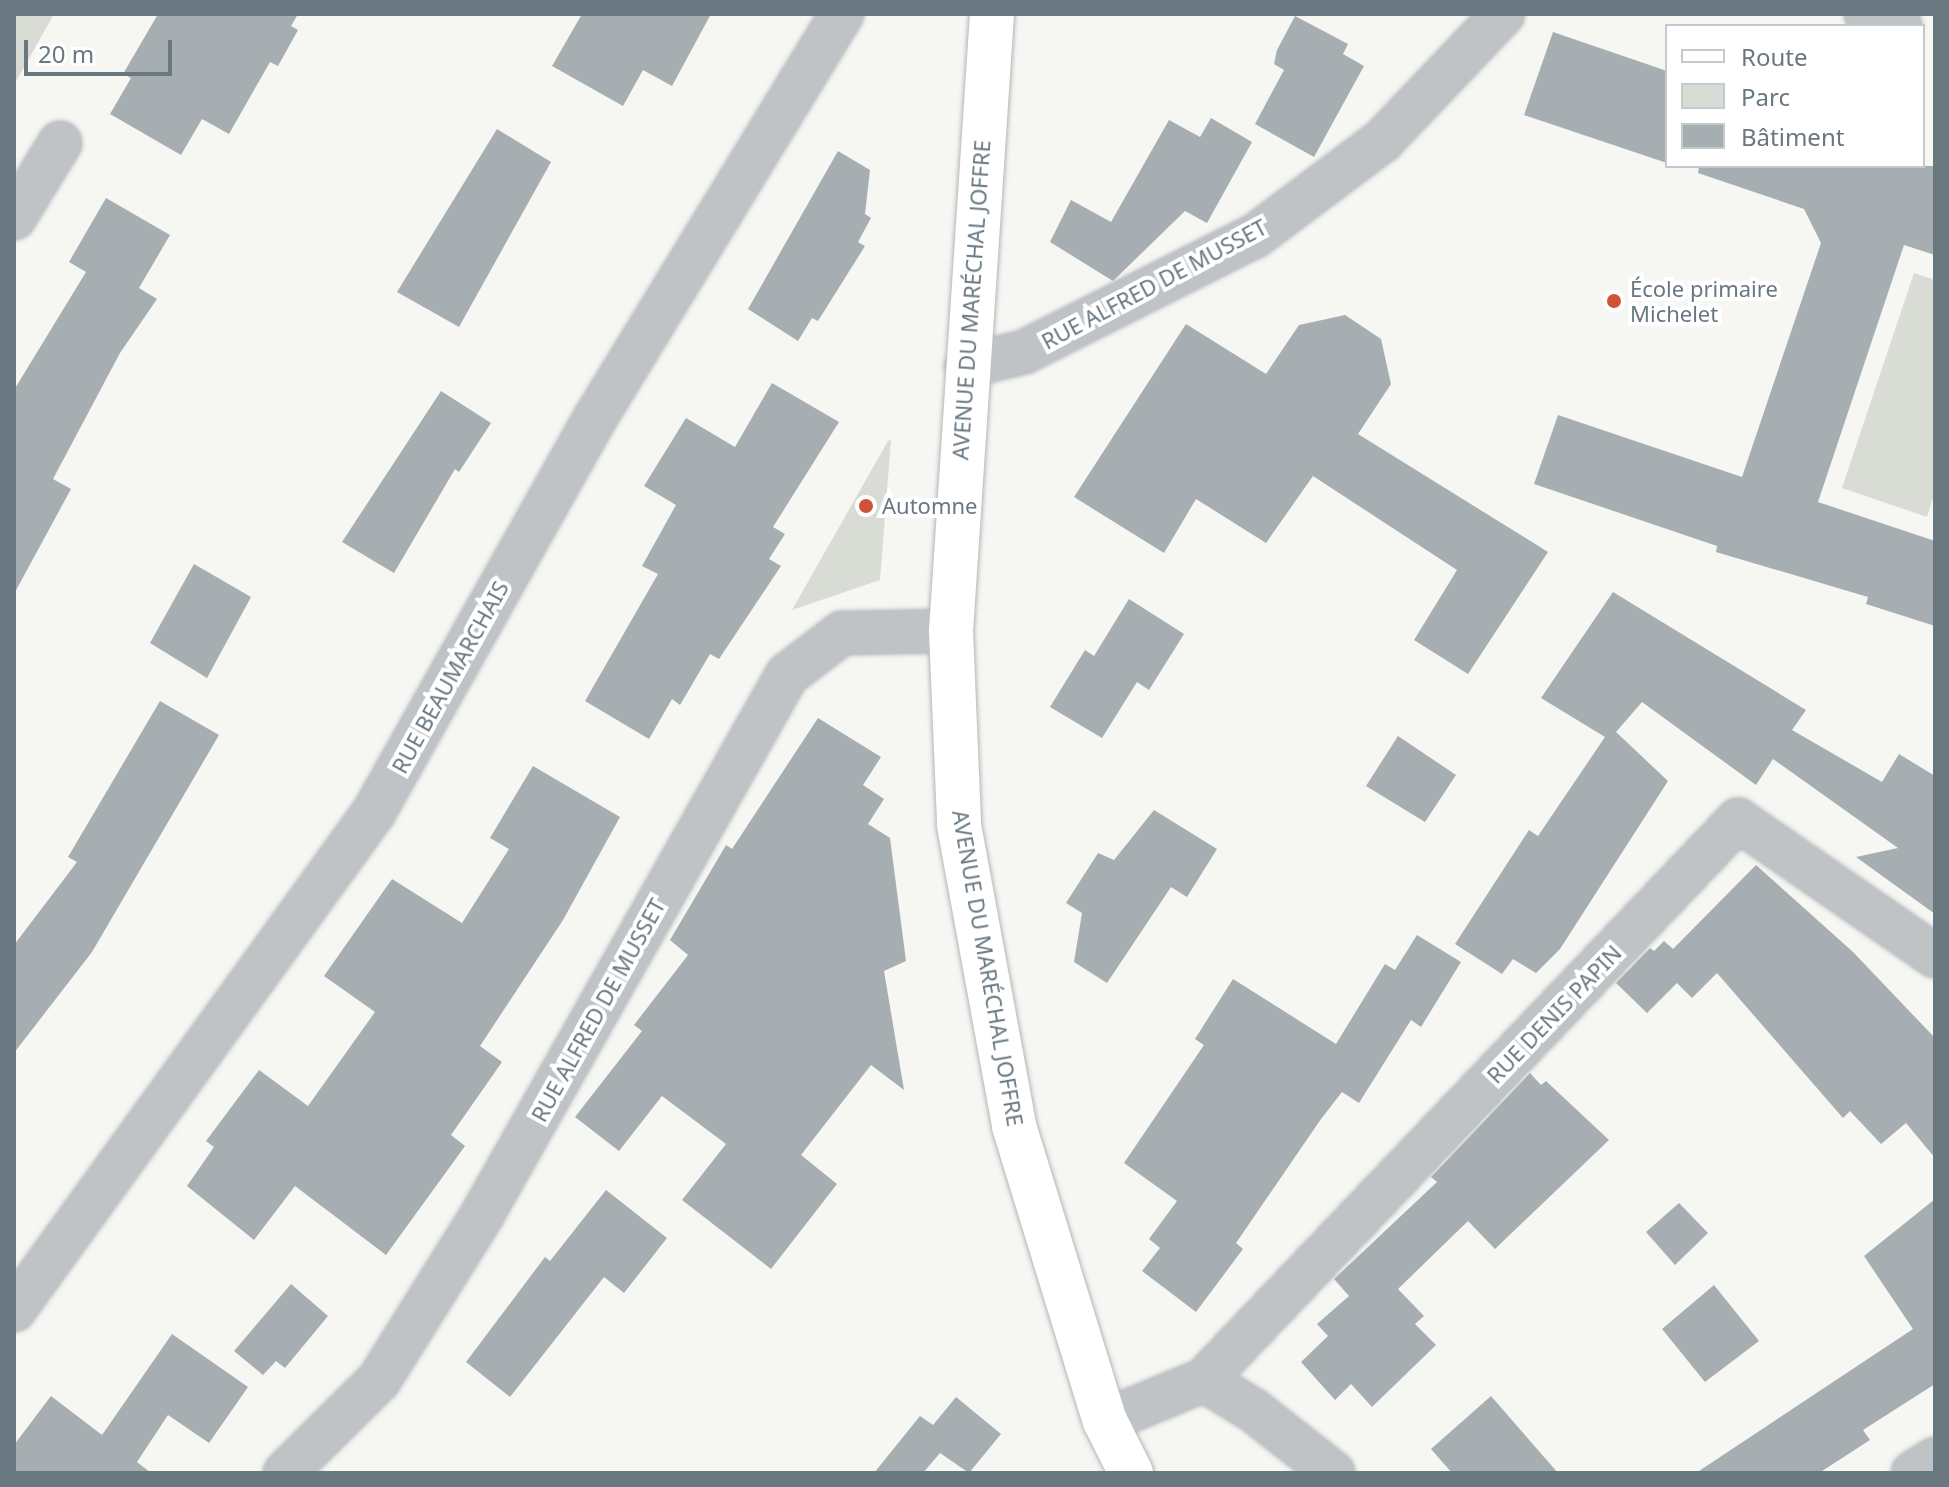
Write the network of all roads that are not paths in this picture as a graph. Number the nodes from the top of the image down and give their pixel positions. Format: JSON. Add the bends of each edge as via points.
{"nodes":[{"id":1,"x":842,"y":14,"type":"edge"},
{"id":2,"x":992,"y":14,"type":"edge"},
{"id":3,"x":1503,"y":14,"type":"edge"},
{"id":4,"x":1866,"y":14,"type":"edge"},
{"id":5,"x":1894,"y":24,"type":"edge"},
{"id":6,"x":60,"y":143,"type":"dead end"},
{"id":7,"x":14,"y":218,"type":"edge"},
{"id":8,"x":966,"y":366,"type":"junction"},
{"id":9,"x":951,"y":631,"type":"junction"},
{"id":10,"x":1935,"y":956,"type":"edge"},
{"id":11,"x":14,"y":1310,"type":"edge"},
{"id":12,"x":1204,"y":1380,"type":"junction"},
{"id":13,"x":1105,"y":1421,"type":"junction"},
{"id":14,"x":1935,"y":1459,"type":"edge"},
{"id":15,"x":285,"y":1473,"type":"edge"},
{"id":16,"x":1131,"y":1473,"type":"edge"},
{"id":17,"x":1333,"y":1473,"type":"edge"},
{"id":18,"x":1913,"y":1473,"type":"edge"}],
"edges":[{"from":1,"to":11,"type":"street","name":"RUE BEAUMARCHAIS","via":[[594,420],[374,812]]},
{"from":2,"to":8,"type":"main road","name":"AVENUE DU MARÉCHAL JOFFRE"},
{"from":3,"to":8,"type":"street","name":"RUE ALFRED DE MUSSET","via":[[1382,141],[1255,236],[1024,352]]},
{"from":4,"to":5,"type":"street"},
{"from":6,"to":7,"type":"street"},
{"from":8,"to":9,"type":"main road","name":"AVENUE DU MARÉCHAL JOFFRE"},
{"from":9,"to":13,"type":"main road","name":"AVENUE DU MARÉCHAL JOFFRE","via":[[959,825],[1014,1126]]},
{"from":9,"to":15,"type":"street","name":"RUE ALFRED DE MUSSET","via":[[842,633],[787,675],[482,1215],[379,1380]]},
{"from":10,"to":12,"type":"street","name":"RUE DENIS PAPIN","via":[[1738,820]]},
{"from":12,"to":13,"type":"street","name":"RUE DENIS PAPIN"},
{"from":12,"to":17,"type":"street","via":[[1253,1410]]},
{"from":13,"to":16,"type":"main road","name":"AVENUE DU MARÉCHAL JOFFRE"},
{"from":14,"to":18,"type":"street"}]}
